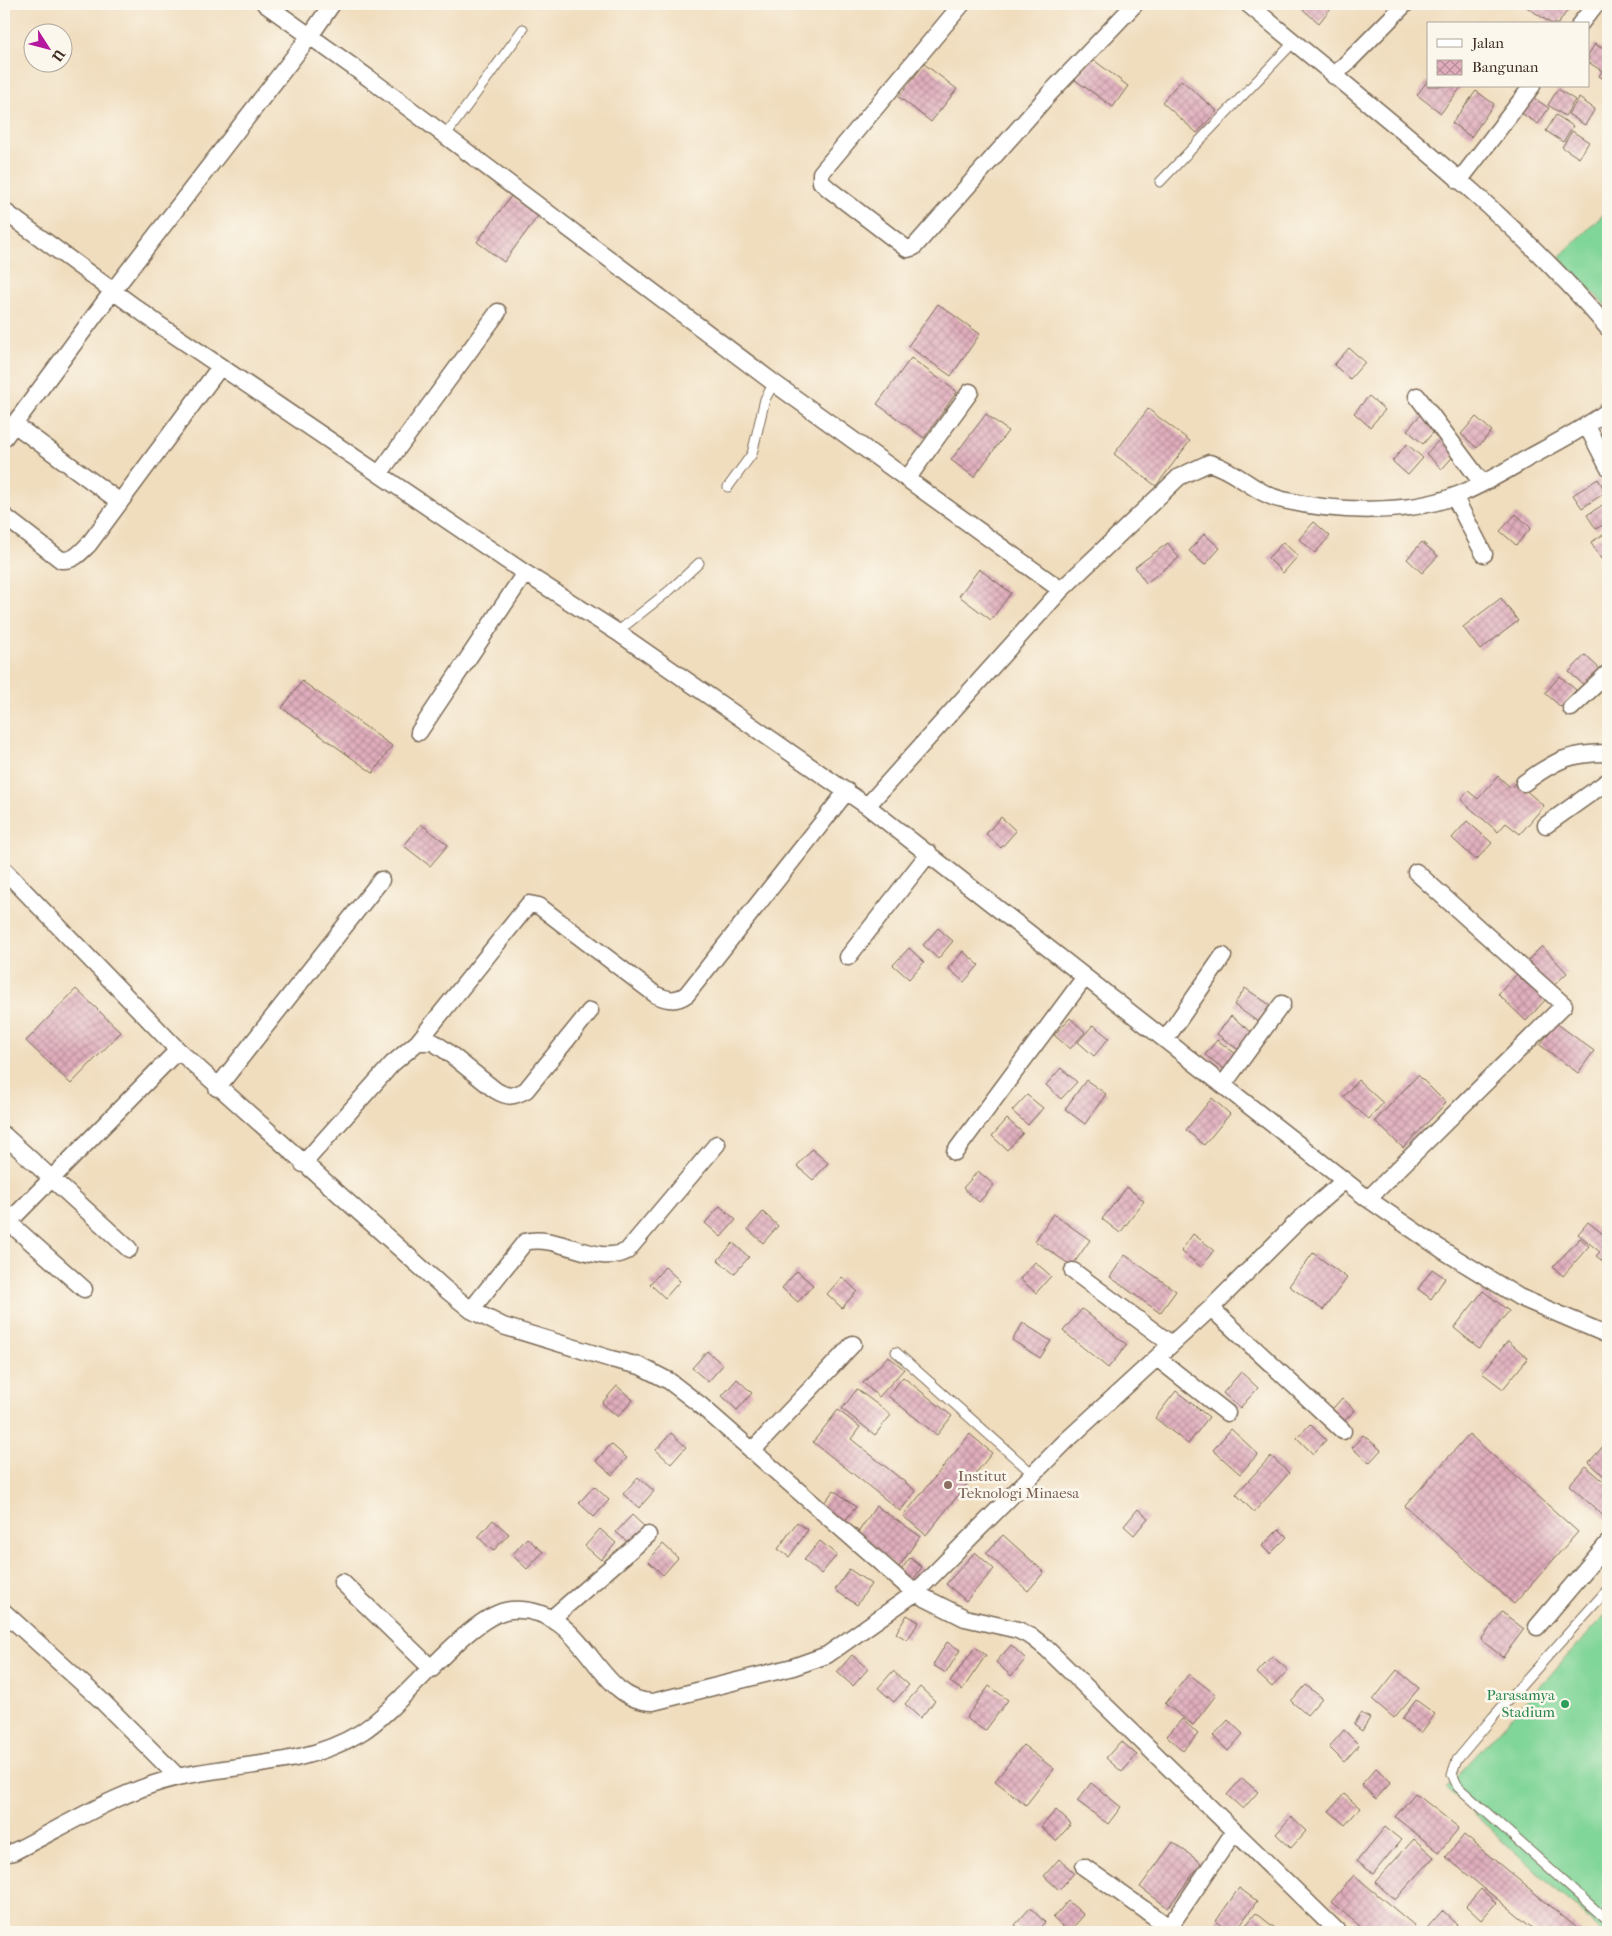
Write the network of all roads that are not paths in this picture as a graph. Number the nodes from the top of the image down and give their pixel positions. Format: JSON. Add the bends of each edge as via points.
{"nodes":[{"id":1,"x":265,"y":4,"type":"edge"},
{"id":2,"x":332,"y":4,"type":"edge"},
{"id":3,"x":962,"y":4,"type":"edge"},
{"id":4,"x":1135,"y":4,"type":"edge"},
{"id":5,"x":1248,"y":4,"type":"edge"},
{"id":6,"x":1405,"y":4,"type":"edge"},
{"id":7,"x":1596,"y":4,"type":"edge"},
{"id":8,"x":1582,"y":22,"type":"edge"},
{"id":9,"x":523,"y":29,"type":"dead end"},
{"id":10,"x":310,"y":36,"type":"junction"},
{"id":11,"x":1294,"y":42,"type":"junction"},
{"id":12,"x":1334,"y":76,"type":"junction"},
{"id":13,"x":1530,"y":88,"type":"edge"},
{"id":14,"x":445,"y":136,"type":"junction"},
{"id":15,"x":1460,"y":180,"type":"junction"},
{"id":16,"x":1160,"y":182,"type":"dead end"},
{"id":17,"x":4,"y":210,"type":"edge"},
{"id":18,"x":112,"y":292,"type":"junction"},
{"id":19,"x":498,"y":312,"type":"dead end"},
{"id":20,"x":1608,"y":328,"type":"edge"},
{"id":21,"x":220,"y":366,"type":"junction"},
{"id":22,"x":774,"y":383,"type":"junction"},
{"id":23,"x":970,"y":392,"type":"dead end"},
{"id":24,"x":1417,"y":396,"type":"dead end"},
{"id":25,"x":1608,"y":412,"type":"edge"},
{"id":26,"x":14,"y":424,"type":"junction"},
{"id":27,"x":1587,"y":426,"type":"junction"},
{"id":28,"x":4,"y":438,"type":"edge"},
{"id":29,"x":1608,"y":466,"type":"edge"},
{"id":30,"x":378,"y":474,"type":"junction"},
{"id":31,"x":907,"y":479,"type":"junction"},
{"id":32,"x":1482,"y":484,"type":"junction"},
{"id":33,"x":728,"y":487,"type":"dead end"},
{"id":34,"x":1454,"y":496,"type":"junction"},
{"id":35,"x":120,"y":502,"type":"junction"},
{"id":36,"x":4,"y":516,"type":"edge"},
{"id":37,"x":1484,"y":554,"type":"dead end"},
{"id":38,"x":698,"y":563,"type":"dead end"},
{"id":39,"x":525,"y":573,"type":"junction"},
{"id":40,"x":1060,"y":590,"type":"junction"},
{"id":41,"x":617,"y":632,"type":"junction"},
{"id":42,"x":1608,"y":673,"type":"edge"},
{"id":43,"x":1571,"y":708,"type":"dead end"},
{"id":44,"x":418,"y":732,"type":"dead end"},
{"id":45,"x":1608,"y":753,"type":"edge"},
{"id":46,"x":1608,"y":781,"type":"edge"},
{"id":47,"x":1524,"y":783,"type":"dead end"},
{"id":48,"x":847,"y":791,"type":"junction"},
{"id":49,"x":868,"y":806,"type":"junction"},
{"id":50,"x":1546,"y":825,"type":"dead end"},
{"id":51,"x":929,"y":853,"type":"junction"},
{"id":52,"x":4,"y":870,"type":"edge"},
{"id":53,"x":1416,"y":872,"type":"dead end"},
{"id":54,"x":382,"y":880,"type":"dead end"},
{"id":55,"x":848,"y":956,"type":"dead end"},
{"id":56,"x":1223,"y":956,"type":"dead end"},
{"id":57,"x":1086,"y":977,"type":"junction"},
{"id":58,"x":1282,"y":1004,"type":"dead end"},
{"id":59,"x":590,"y":1011,"type":"dead end"},
{"id":60,"x":1165,"y":1040,"type":"junction"},
{"id":61,"x":418,"y":1042,"type":"junction"},
{"id":62,"x":178,"y":1050,"type":"junction"},
{"id":63,"x":1223,"y":1085,"type":"junction"},
{"id":64,"x":217,"y":1088,"type":"junction"},
{"id":65,"x":4,"y":1136,"type":"edge"},
{"id":66,"x":717,"y":1144,"type":"dead end"},
{"id":67,"x":955,"y":1152,"type":"dead end"},
{"id":68,"x":303,"y":1164,"type":"junction"},
{"id":69,"x":51,"y":1179,"type":"junction"},
{"id":70,"x":1344,"y":1181,"type":"junction"},
{"id":71,"x":1368,"y":1199,"type":"junction"},
{"id":72,"x":5,"y":1223,"type":"edge"},
{"id":73,"x":128,"y":1249,"type":"dead end"},
{"id":74,"x":1073,"y":1271,"type":"dead end"},
{"id":75,"x":84,"y":1289,"type":"dead end"},
{"id":76,"x":1211,"y":1308,"type":"junction"},
{"id":77,"x":471,"y":1310,"type":"junction"},
{"id":78,"x":1608,"y":1335,"type":"edge"},
{"id":79,"x":853,"y":1344,"type":"dead end"},
{"id":80,"x":1171,"y":1344,"type":"junction"},
{"id":81,"x":896,"y":1352,"type":"dead end"},
{"id":82,"x":1157,"y":1358,"type":"junction"},
{"id":83,"x":1227,"y":1413,"type":"dead end"},
{"id":84,"x":1343,"y":1431,"type":"dead end"},
{"id":85,"x":752,"y":1451,"type":"junction"},
{"id":86,"x":1034,"y":1474,"type":"junction"},
{"id":87,"x":648,"y":1535,"type":"dead end"},
{"id":88,"x":1608,"y":1543,"type":"edge"},
{"id":89,"x":342,"y":1582,"type":"dead end"},
{"id":90,"x":1608,"y":1589,"type":"edge"},
{"id":91,"x":915,"y":1593,"type":"junction"},
{"id":92,"x":4,"y":1612,"type":"edge"},
{"id":93,"x":551,"y":1619,"type":"junction"},
{"id":94,"x":1537,"y":1627,"type":"dead end"},
{"id":95,"x":432,"y":1669,"type":"junction"},
{"id":96,"x":178,"y":1777,"type":"junction"},
{"id":97,"x":1234,"y":1832,"type":"junction"},
{"id":98,"x":4,"y":1854,"type":"edge"},
{"id":99,"x":1084,"y":1867,"type":"dead end"},
{"id":100,"x":1608,"y":1921,"type":"edge"},
{"id":101,"x":1167,"y":1930,"type":"edge"},
{"id":102,"x":1338,"y":1932,"type":"edge"}],
"edges":[{"from":1,"to":10,"type":"street"},
{"from":2,"to":10,"type":"street"},
{"from":3,"to":4,"type":"street","via":[[821,173],[821,182],[906,249],[914,247],[1050,93]]},
{"from":5,"to":11,"type":"street"},
{"from":6,"to":12,"type":"street"},
{"from":7,"to":8,"type":"street"},
{"from":9,"to":14,"type":"lane"},
{"from":10,"to":14,"type":"street"},
{"from":10,"to":18,"type":"street"},
{"from":11,"to":12,"type":"street"},
{"from":11,"to":16,"type":"lane"},
{"from":12,"to":15,"type":"street"},
{"from":13,"to":15,"type":"street"},
{"from":14,"to":22,"type":"street"},
{"from":15,"to":20,"type":"street","via":[[1572,286]]},
{"from":17,"to":18,"type":"street"},
{"from":18,"to":21,"type":"street"},
{"from":18,"to":26,"type":"street"},
{"from":19,"to":30,"type":"street"},
{"from":21,"to":30,"type":"street"},
{"from":21,"to":35,"type":"street"},
{"from":22,"to":31,"type":"street"},
{"from":22,"to":33,"type":"lane","via":[[765,399],[752,454]]},
{"from":23,"to":31,"type":"street"},
{"from":24,"to":32,"type":"street"},
{"from":25,"to":27,"type":"street"},
{"from":26,"to":28,"type":"street"},
{"from":26,"to":35,"type":"street"},
{"from":27,"to":29,"type":"street"},
{"from":27,"to":32,"type":"street"},
{"from":30,"to":39,"type":"street"},
{"from":31,"to":40,"type":"street"},
{"from":32,"to":34,"type":"street"},
{"from":34,"to":37,"type":"street"},
{"from":34,"to":40,"type":"street","via":[[1401,508],[1358,510],[1305,505],[1263,493],[1224,467],[1209,463],[1178,477]]},
{"from":35,"to":36,"type":"street","via":[[89,544],[70,560],[61,560]]},
{"from":38,"to":41,"type":"lane"},
{"from":39,"to":41,"type":"street"},
{"from":39,"to":44,"type":"street"},
{"from":40,"to":49,"type":"street"},
{"from":41,"to":48,"type":"street"},
{"from":42,"to":43,"type":"street"},
{"from":45,"to":47,"type":"street","via":[[1564,758]]},
{"from":46,"to":50,"type":"street"},
{"from":48,"to":49,"type":"street"},
{"from":48,"to":61,"type":"street","via":[[680,999],[656,995],[539,906],[529,904]]},
{"from":49,"to":51,"type":"street"},
{"from":51,"to":55,"type":"street"},
{"from":51,"to":57,"type":"street"},
{"from":52,"to":62,"type":"street"},
{"from":53,"to":71,"type":"street","via":[[1564,1005]]},
{"from":54,"to":64,"type":"street"},
{"from":56,"to":60,"type":"street"},
{"from":57,"to":60,"type":"street"},
{"from":57,"to":67,"type":"street"},
{"from":58,"to":63,"type":"street"},
{"from":59,"to":61,"type":"street","via":[[526,1090],[515,1096],[506,1097],[495,1090],[433,1042]]},
{"from":60,"to":63,"type":"street"},
{"from":61,"to":68,"type":"street","via":[[392,1064]]},
{"from":62,"to":64,"type":"street"},
{"from":62,"to":69,"type":"street"},
{"from":63,"to":70,"type":"street"},
{"from":64,"to":68,"type":"street"},
{"from":65,"to":69,"type":"street"},
{"from":66,"to":77,"type":"street","via":[[627,1251],[610,1256],[544,1241],[525,1242]]},
{"from":68,"to":77,"type":"street"},
{"from":69,"to":72,"type":"street"},
{"from":69,"to":73,"type":"street"},
{"from":70,"to":71,"type":"street"},
{"from":70,"to":76,"type":"street","via":[[1293,1226]]},
{"from":71,"to":78,"type":"street","via":[[1519,1298]]},
{"from":72,"to":75,"type":"street"},
{"from":74,"to":80,"type":"street"},
{"from":76,"to":80,"type":"street"},
{"from":76,"to":84,"type":"street"},
{"from":77,"to":85,"type":"street","via":[[503,1326],[640,1366],[662,1377],[700,1404]]},
{"from":79,"to":85,"type":"street"},
{"from":80,"to":82,"type":"street"},
{"from":81,"to":86,"type":"lane"},
{"from":82,"to":83,"type":"street"},
{"from":82,"to":86,"type":"street"},
{"from":85,"to":91,"type":"street"},
{"from":86,"to":91,"type":"street"},
{"from":87,"to":93,"type":"street"},
{"from":88,"to":94,"type":"street"},
{"from":89,"to":95,"type":"street"},
{"from":90,"to":100,"type":"lane","via":[[1457,1760],[1452,1774],[1458,1787]]},
{"from":91,"to":93,"type":"street","via":[[827,1655],[793,1667],[652,1702],[640,1702],[620,1691],[578,1640]]},
{"from":91,"to":97,"type":"street","via":[[965,1618],[1018,1630],[1032,1637]]},
{"from":92,"to":96,"type":"street","via":[[102,1700]]},
{"from":93,"to":95,"type":"street","via":[[534,1612],[510,1610],[486,1618]]},
{"from":95,"to":96,"type":"street","via":[[387,1713],[361,1733],[329,1749],[291,1761]]},
{"from":96,"to":98,"type":"street","via":[[123,1795]]},
{"from":97,"to":101,"type":"street"},
{"from":97,"to":102,"type":"street"},
{"from":99,"to":101,"type":"street"}]}
